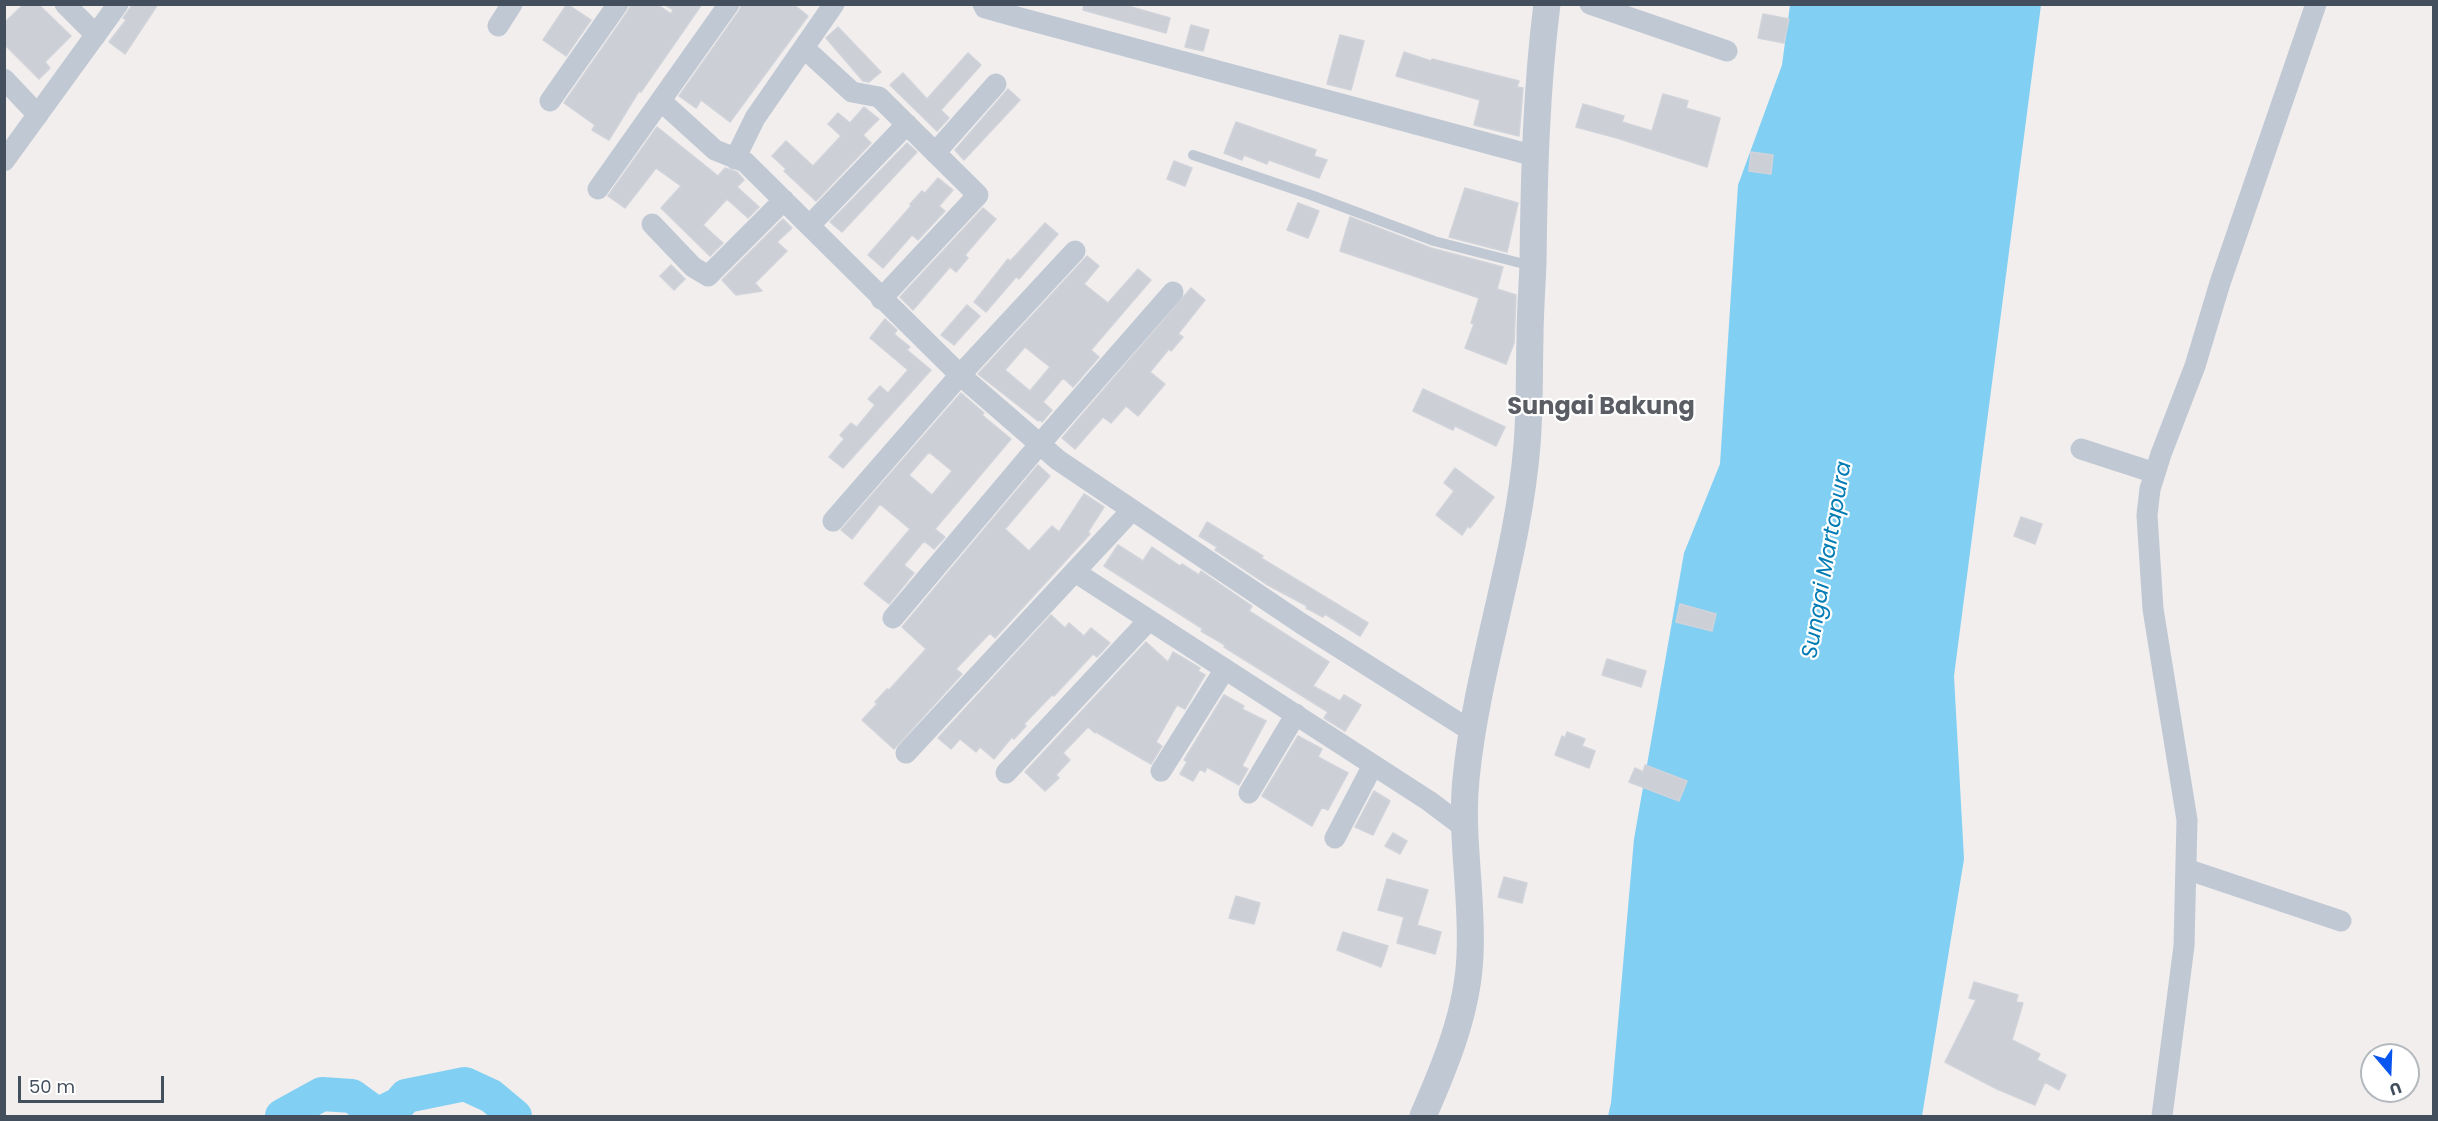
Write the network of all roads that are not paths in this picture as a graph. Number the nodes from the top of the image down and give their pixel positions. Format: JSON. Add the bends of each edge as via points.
{"nodes":[{"id":1,"x":65,"y":4,"type":"edge"},
{"id":2,"x":118,"y":4,"type":"edge"},
{"id":3,"x":512,"y":4,"type":"edge"},
{"id":4,"x":618,"y":4,"type":"edge"},
{"id":5,"x":729,"y":4,"type":"edge"},
{"id":6,"x":834,"y":4,"type":"edge"},
{"id":7,"x":983,"y":4,"type":"edge"},
{"id":8,"x":1547,"y":4,"type":"edge"},
{"id":9,"x":1590,"y":4,"type":"edge"},
{"id":10,"x":2316,"y":4,"type":"edge"},
{"id":11,"x":498,"y":26,"type":"dead end"},
{"id":12,"x":96,"y":35,"type":"junction"},
{"id":13,"x":804,"y":48,"type":"junction"},
{"id":14,"x":1727,"y":51,"type":"dead end"},
{"id":15,"x":4,"y":79,"type":"edge"},
{"id":16,"x":996,"y":84,"type":"dead end"},
{"id":17,"x":550,"y":101,"type":"dead end"},
{"id":18,"x":661,"y":101,"type":"junction"},
{"id":19,"x":38,"y":115,"type":"junction"},
{"id":20,"x":907,"y":124,"type":"junction"},
{"id":21,"x":936,"y":153,"type":"junction"},
{"id":22,"x":1193,"y":155,"type":"dead end"},
{"id":23,"x":1535,"y":156,"type":"junction"},
{"id":24,"x":735,"y":159,"type":"junction"},
{"id":25,"x":4,"y":161,"type":"edge"},
{"id":26,"x":598,"y":189,"type":"dead end"},
{"id":27,"x":784,"y":200,"type":"junction"},
{"id":28,"x":652,"y":224,"type":"dead end"},
{"id":29,"x":810,"y":225,"type":"junction"},
{"id":30,"x":1075,"y":251,"type":"dead end"},
{"id":31,"x":1533,"y":266,"type":"junction"},
{"id":32,"x":1173,"y":292,"type":"dead end"},
{"id":33,"x":881,"y":299,"type":"junction"},
{"id":34,"x":960,"y":375,"type":"junction"},
{"id":35,"x":1039,"y":445,"type":"junction"},
{"id":36,"x":2081,"y":449,"type":"dead end"},
{"id":37,"x":2155,"y":473,"type":"junction"},
{"id":38,"x":1132,"y":510,"type":"junction"},
{"id":39,"x":833,"y":521,"type":"dead end"},
{"id":40,"x":1076,"y":572,"type":"junction"},
{"id":41,"x":893,"y":618,"type":"dead end"},
{"id":42,"x":1149,"y":620,"type":"junction"},
{"id":43,"x":1226,"y":669,"type":"junction"},
{"id":44,"x":1296,"y":714,"type":"junction"},
{"id":45,"x":1473,"y":732,"type":"junction"},
{"id":46,"x":906,"y":753,"type":"dead end"},
{"id":47,"x":1374,"y":765,"type":"junction"},
{"id":48,"x":1161,"y":771,"type":"dead end"},
{"id":49,"x":1006,"y":773,"type":"dead end"},
{"id":50,"x":1249,"y":793,"type":"dead end"},
{"id":51,"x":1465,"y":828,"type":"junction"},
{"id":52,"x":1335,"y":838,"type":"dead end"},
{"id":53,"x":2186,"y":869,"type":"junction"},
{"id":54,"x":2341,"y":921,"type":"dead end"},
{"id":55,"x":1422,"y":1116,"type":"edge"},
{"id":56,"x":2162,"y":1116,"type":"edge"}],
"edges":[{"from":1,"to":12,"type":"street"},
{"from":2,"to":12,"type":"street"},
{"from":3,"to":11,"type":"street"},
{"from":4,"to":17,"type":"street"},
{"from":5,"to":18,"type":"street"},
{"from":6,"to":13,"type":"street"},
{"from":7,"to":23,"type":"street","via":[[985,8],[1017,17]]},
{"from":8,"to":23,"type":"street"},
{"from":9,"to":14,"type":"street"},
{"from":10,"to":37,"type":"street","via":[[2223,272],[2195,366]]},
{"from":12,"to":19,"type":"street"},
{"from":13,"to":20,"type":"street","via":[[852,92],[879,97]]},
{"from":13,"to":24,"type":"street","via":[[755,118]]},
{"from":15,"to":19,"type":"street"},
{"from":16,"to":21,"type":"street"},
{"from":18,"to":24,"type":"street","via":[[715,150]]},
{"from":18,"to":26,"type":"street"},
{"from":19,"to":25,"type":"street"},
{"from":20,"to":21,"type":"street"},
{"from":20,"to":29,"type":"street"},
{"from":21,"to":33,"type":"street","via":[[978,195]]},
{"from":22,"to":31,"type":"lane","via":[[1434,241]]},
{"from":23,"to":31,"type":"street"},
{"from":24,"to":27,"type":"street","via":[[745,162]]},
{"from":27,"to":28,"type":"street","via":[[708,276],[693,267]]},
{"from":27,"to":29,"type":"street"},
{"from":29,"to":33,"type":"street"},
{"from":30,"to":34,"type":"street"},
{"from":31,"to":45,"type":"street","via":[[1524,478]]},
{"from":32,"to":35,"type":"street"},
{"from":33,"to":34,"type":"street"},
{"from":34,"to":35,"type":"street"},
{"from":34,"to":39,"type":"street"},
{"from":35,"to":38,"type":"street"},
{"from":35,"to":41,"type":"street"},
{"from":36,"to":37,"type":"street"},
{"from":37,"to":53,"type":"street","via":[[2147,515],[2148,558],[2159,656],[2187,820]]},
{"from":38,"to":40,"type":"street"},
{"from":38,"to":45,"type":"street"},
{"from":40,"to":42,"type":"street"},
{"from":40,"to":46,"type":"street"},
{"from":42,"to":43,"type":"street"},
{"from":42,"to":49,"type":"street"},
{"from":43,"to":44,"type":"street"},
{"from":43,"to":48,"type":"street"},
{"from":44,"to":47,"type":"street"},
{"from":44,"to":50,"type":"street"},
{"from":45,"to":51,"type":"street","via":[[1464,799]]},
{"from":47,"to":51,"type":"street"},
{"from":47,"to":52,"type":"street"},
{"from":51,"to":55,"type":"street","via":[[1469,971],[1446,1062]]},
{"from":53,"to":54,"type":"street"},
{"from":53,"to":56,"type":"street","via":[[2184,946]]}]}
